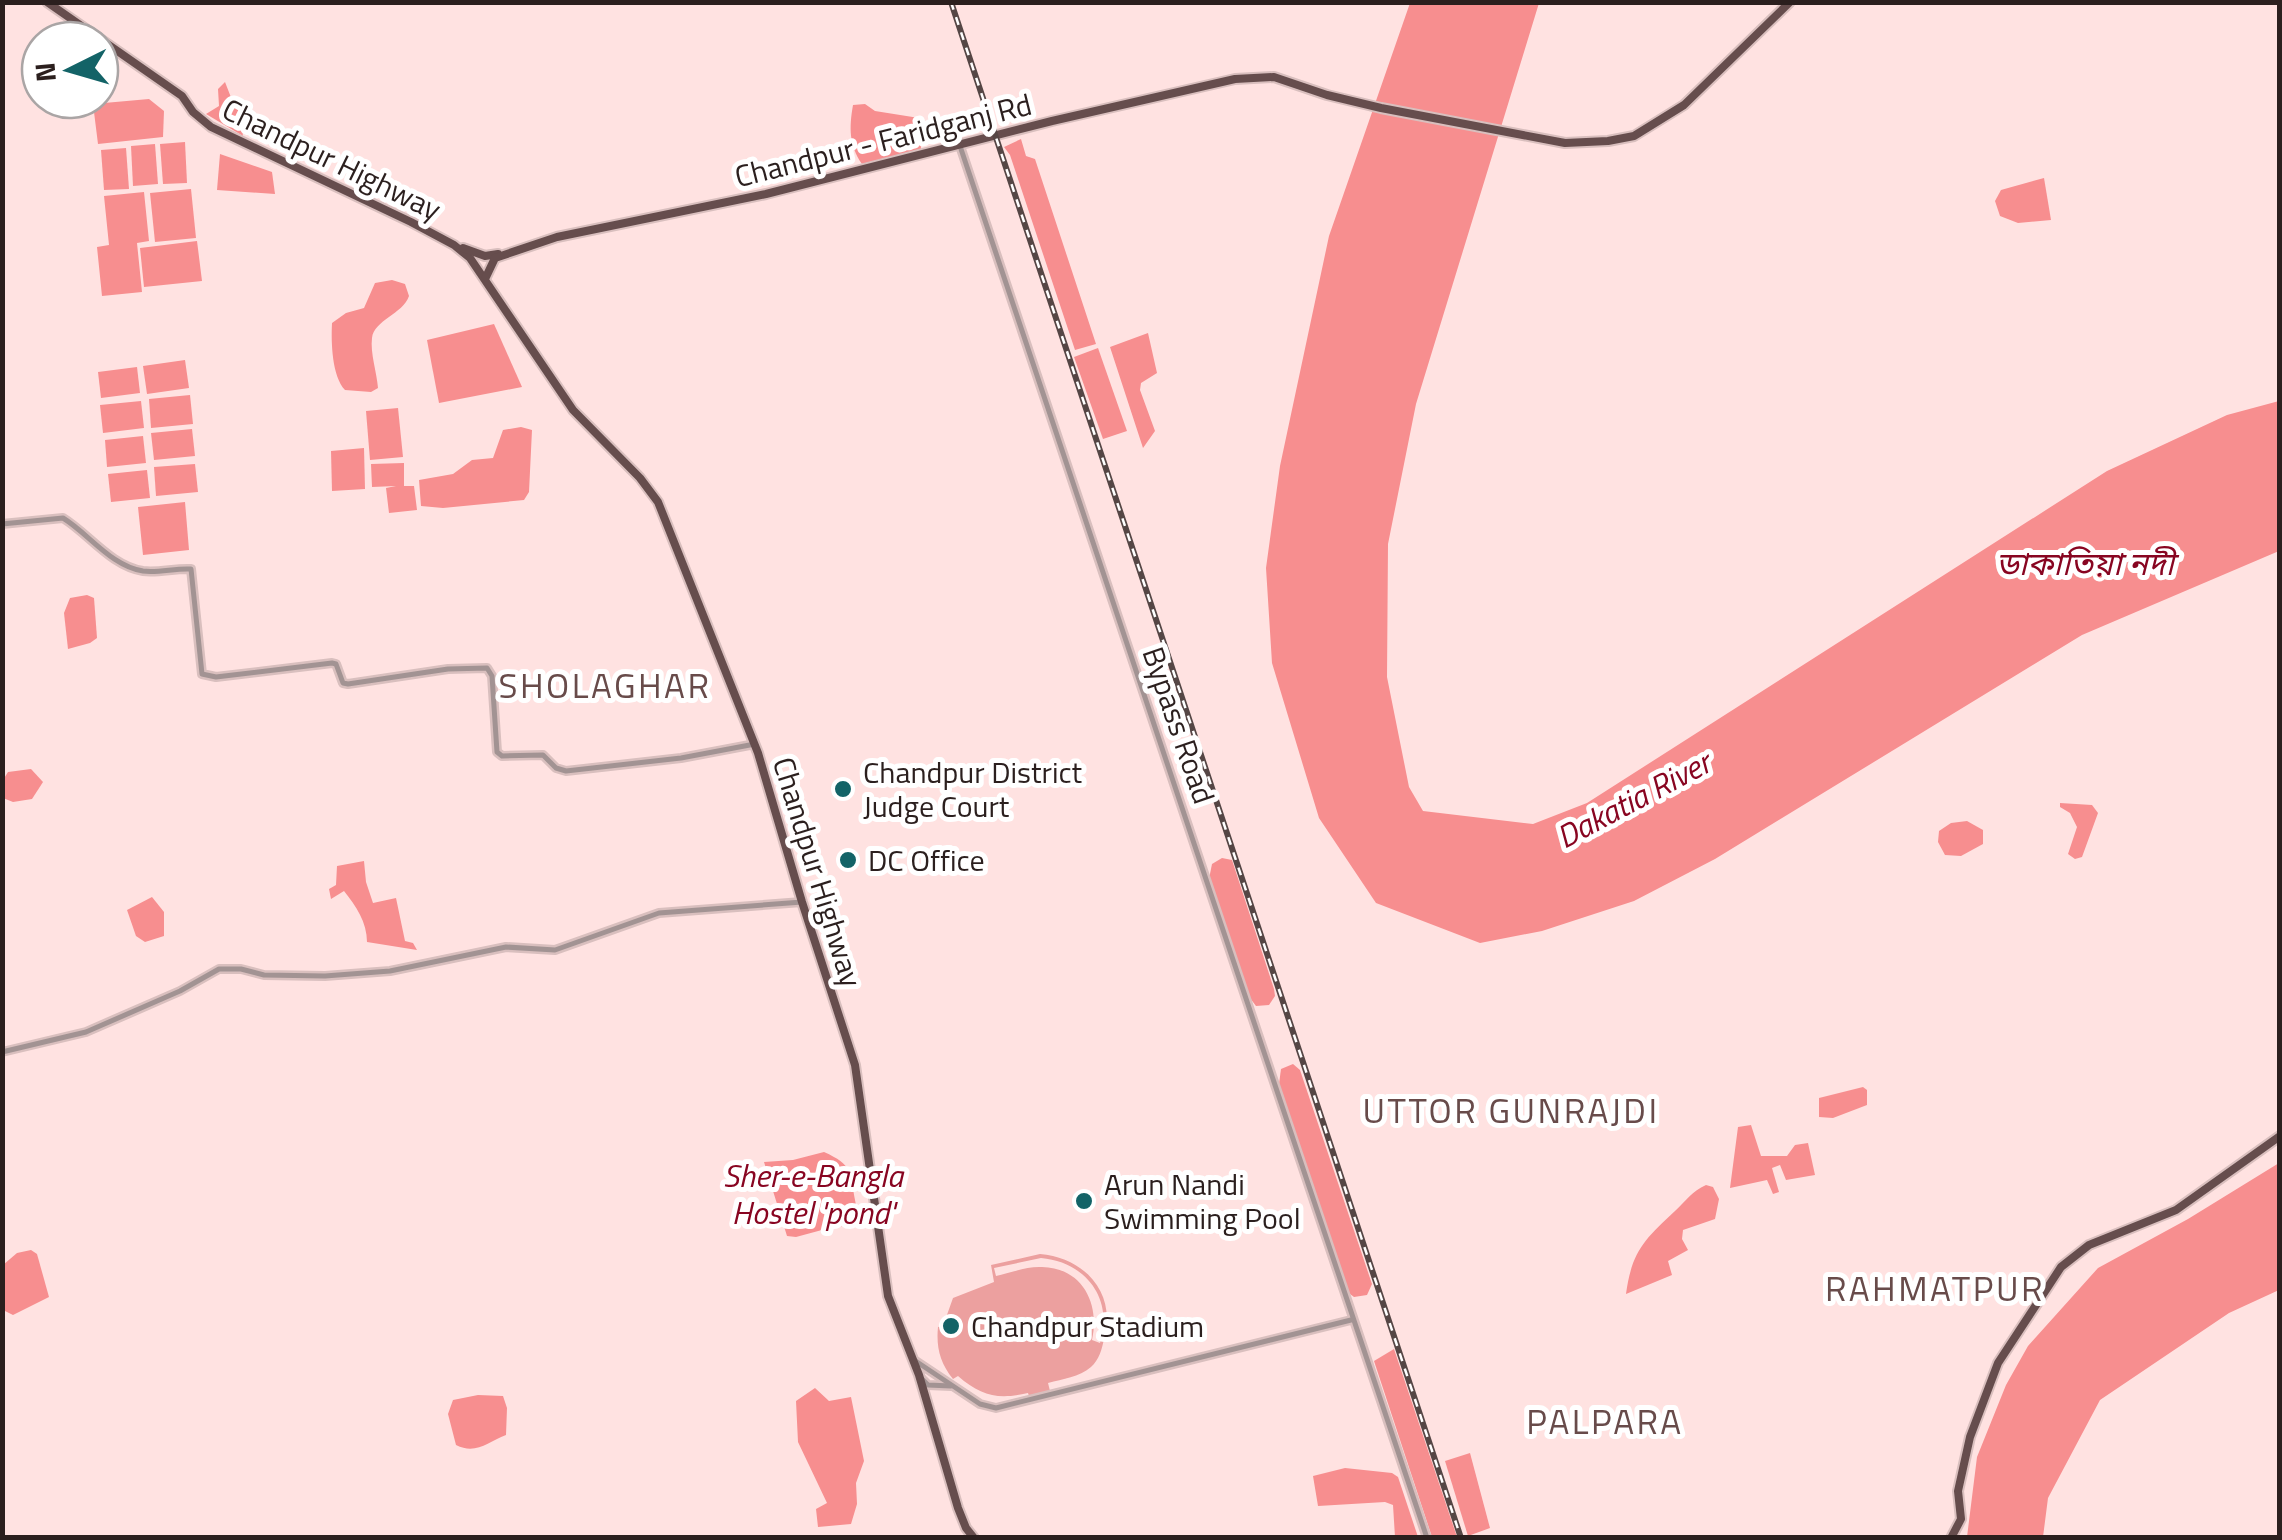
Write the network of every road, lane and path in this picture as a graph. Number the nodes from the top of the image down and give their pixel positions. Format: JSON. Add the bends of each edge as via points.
{"nodes":[{"id":1,"x":47,"y":2,"type":"edge"},
{"id":2,"x":1790,"y":2,"type":"edge"},
{"id":3,"x":960,"y":146,"type":"junction"},
{"id":4,"x":454,"y":246,"type":"junction"},
{"id":5,"x":504,"y":254,"type":"junction"},
{"id":6,"x":486,"y":278,"type":"junction"},
{"id":7,"x":2,"y":524,"type":"edge"},
{"id":8,"x":754,"y":744,"type":"junction"},
{"id":9,"x":802,"y":902,"type":"junction"},
{"id":10,"x":2,"y":1052,"type":"edge"},
{"id":11,"x":2280,"y":1136,"type":"edge"},
{"id":12,"x":1351,"y":1320,"type":"junction"},
{"id":13,"x":912,"y":1359,"type":"junction"},
{"id":14,"x":919,"y":1375,"type":"junction"},
{"id":15,"x":954,"y":1386,"type":"junction"},
{"id":16,"x":974,"y":1538,"type":"edge"},
{"id":17,"x":1427,"y":1538,"type":"edge"},
{"id":18,"x":1951,"y":1538,"type":"edge"}],
"edges":[{"from":1,"to":4,"type":"main road","name":"Chandpur Highway","via":[[182,96],[211,126]]},
{"from":2,"to":3,"type":"main road","name":"Chandpur - Faridganj Rd","via":[[1684,105],[1634,136],[1608,141],[1565,143],[1381,108],[1274,76],[1235,79]]},
{"from":3,"to":5,"type":"main road","name":"Chandpur - Faridganj Rd","via":[[556,236]]},
{"from":3,"to":12,"type":"street","name":"Bypass Road"},
{"from":4,"to":5,"type":"main road"},
{"from":4,"to":6,"type":"main road","name":"Chandpur Highway"},
{"from":5,"to":6,"type":"main road","via":[[490,264]]},
{"from":6,"to":8,"type":"main road","name":"Chandpur Highway","via":[[573,410],[658,502]]},
{"from":7,"to":8,"type":"street","via":[[64,518],[135,569],[191,569],[202,674],[332,662],[348,684],[487,668],[497,752],[543,755],[566,770]]},
{"from":8,"to":9,"type":"main road","name":"Chandpur Highway"},
{"from":9,"to":10,"type":"street","via":[[659,913],[555,950],[506,947],[390,972],[264,975],[220,969],[86,1032]]},
{"from":9,"to":13,"type":"main road","name":"Chandpur Highway","via":[[856,1073],[888,1296]]},
{"from":11,"to":18,"type":"main road","via":[[2176,1210],[2089,1245],[2061,1267],[1998,1363],[1970,1436],[1958,1491],[1962,1519]]},
{"from":12,"to":15,"type":"street","via":[[1004,1407],[988,1407]]},
{"from":12,"to":17,"type":"street","name":"Bypass Road"},
{"from":13,"to":14,"type":"main road","name":"Chandpur Highway"},
{"from":13,"to":15,"type":"street"},
{"from":14,"to":15,"type":"street","via":[[928,1385]]},
{"from":14,"to":16,"type":"main road","name":"Chandpur Highway","via":[[958,1508]]}]}
